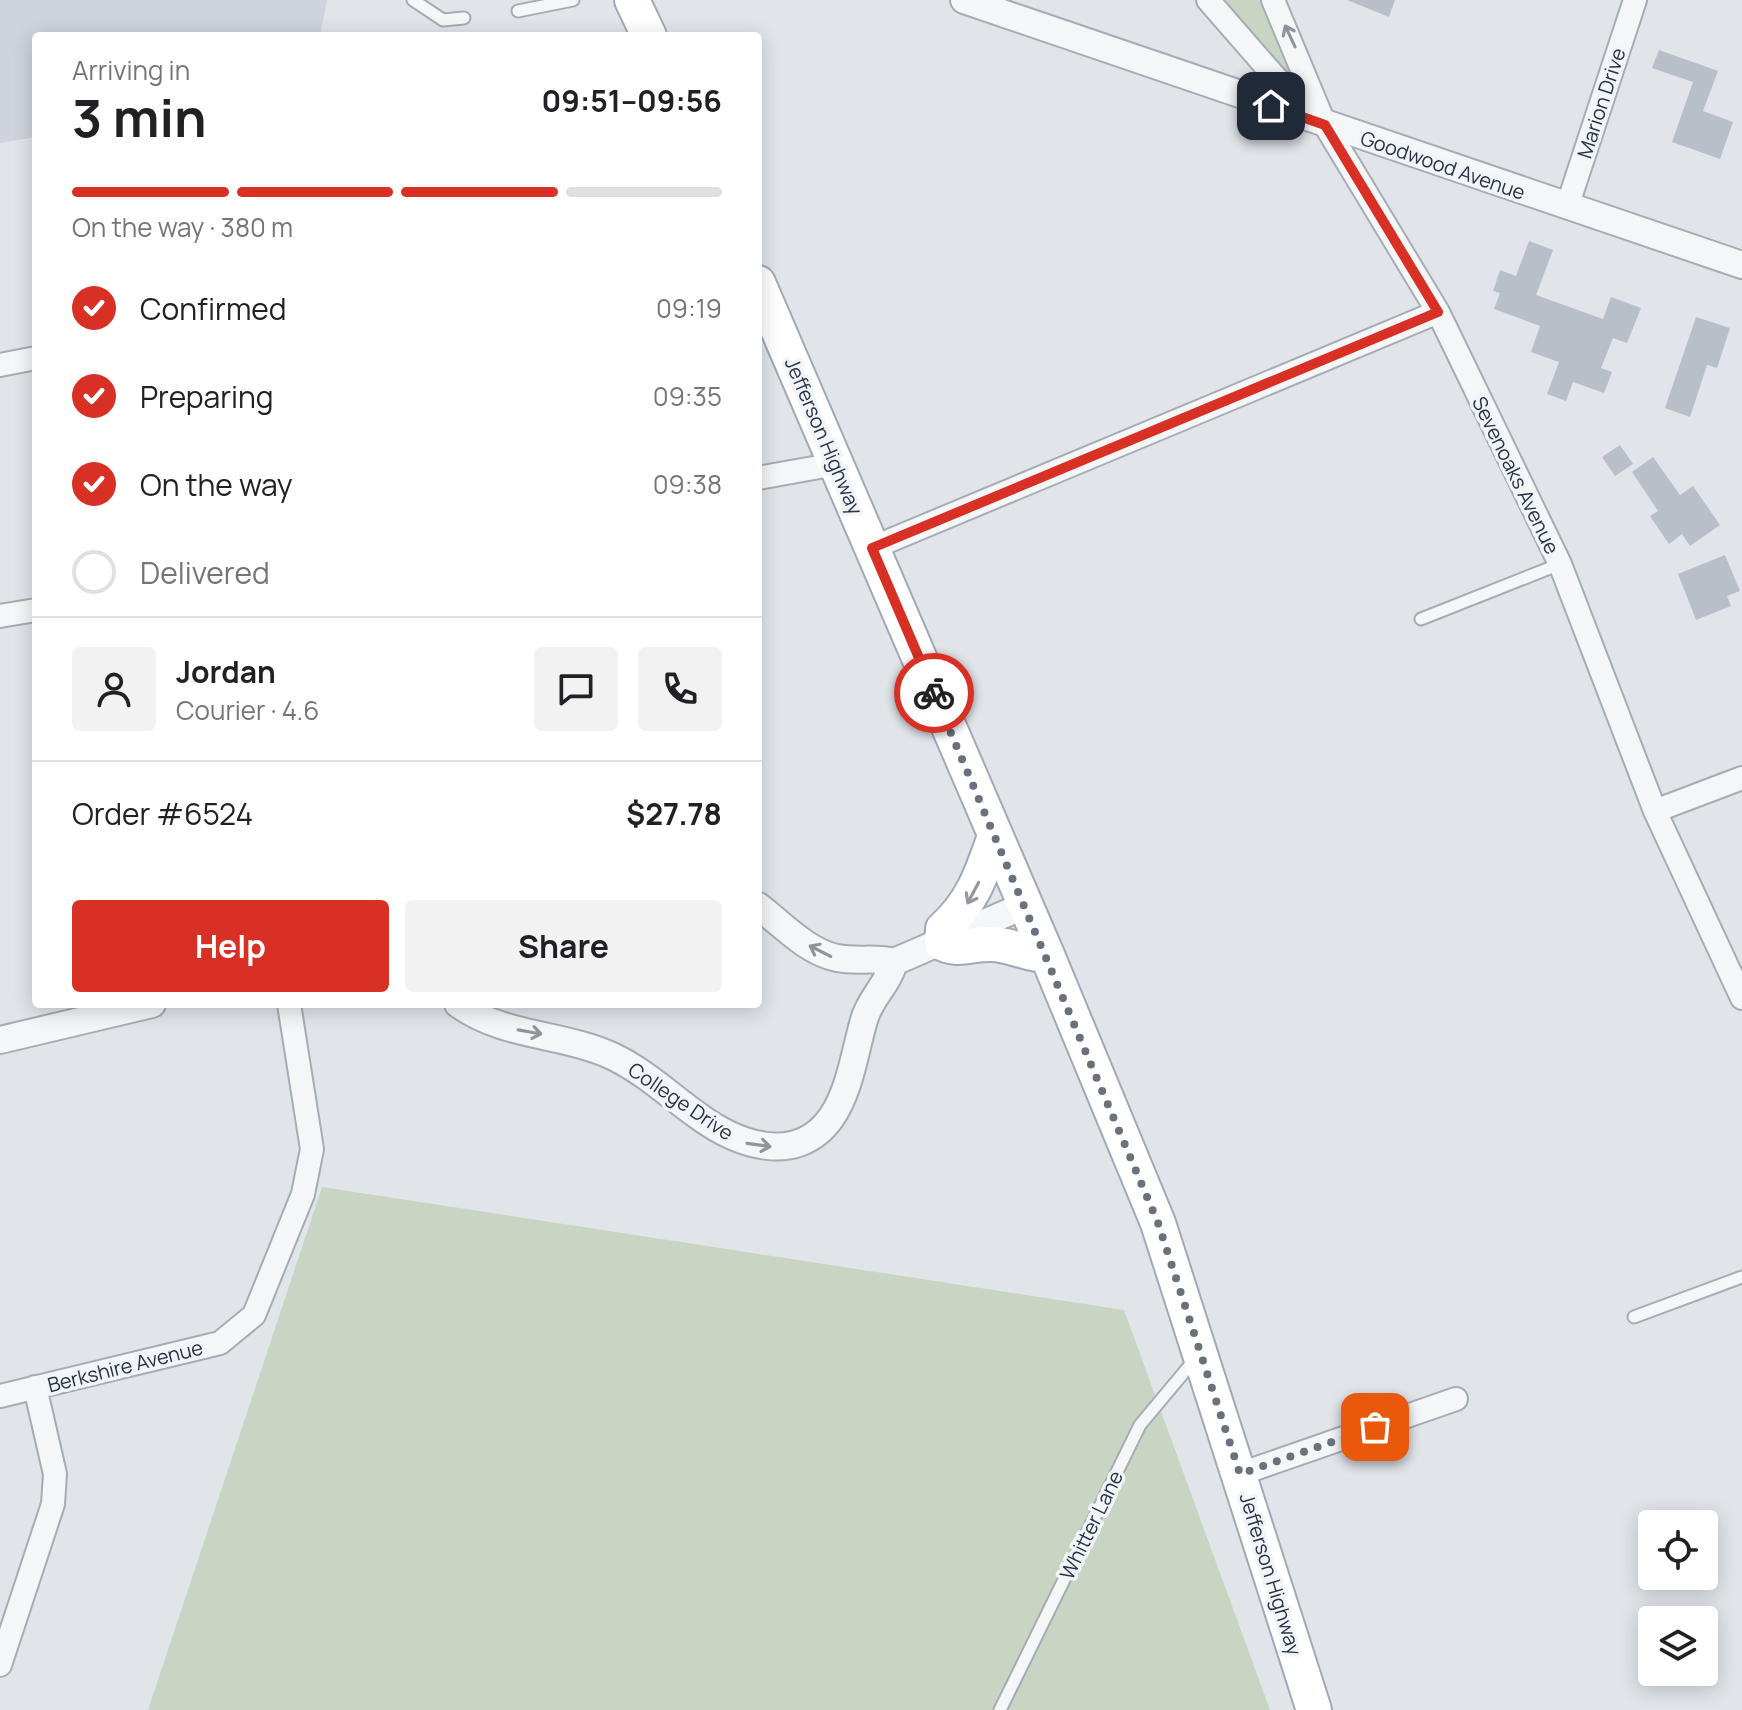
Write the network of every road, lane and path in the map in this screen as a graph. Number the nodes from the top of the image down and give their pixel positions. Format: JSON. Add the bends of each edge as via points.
{"nodes":[{"id":1,"x":413,"y":0,"type":"edge"},
{"id":2,"x":573,"y":0,"type":"edge"},
{"id":3,"x":964,"y":0,"type":"edge"},
{"id":4,"x":1208,"y":0,"type":"edge"},
{"id":5,"x":1273,"y":0,"type":"edge"},
{"id":6,"x":1635,"y":0,"type":"edge"},
{"id":7,"x":634,"y":1,"type":"edge"},
{"id":8,"x":518,"y":11,"type":"dead end"},
{"id":9,"x":464,"y":18,"type":"dead end"},
{"id":10,"x":647,"y":32,"type":"edge"},
{"id":11,"x":1325,"y":125,"type":"junction"},
{"id":12,"x":1567,"y":207,"type":"junction"},
{"id":13,"x":1742,"y":265,"type":"edge"},
{"id":14,"x":762,"y":292,"type":"edge"},
{"id":15,"x":1438,"y":312,"type":"junction"},
{"id":16,"x":32,"y":359,"type":"edge"},
{"id":17,"x":0,"y":365,"type":"edge"},
{"id":18,"x":836,"y":464,"type":"junction"},
{"id":19,"x":762,"y":477,"type":"edge"},
{"id":20,"x":872,"y":548,"type":"junction"},
{"id":21,"x":1560,"y":564,"type":"junction"},
{"id":22,"x":32,"y":611,"type":"edge"},
{"id":23,"x":0,"y":616,"type":"edge"},
{"id":24,"x":1421,"y":619,"type":"dead end"},
{"id":25,"x":1742,"y":778,"type":"edge"},
{"id":26,"x":1655,"y":811,"type":"junction"},
{"id":27,"x":995,"y":836,"type":"junction"},
{"id":28,"x":1026,"y":905,"type":"junction"},
{"id":29,"x":762,"y":909,"type":"edge"},
{"id":30,"x":942,"y":943,"type":"junction"},
{"id":31,"x":1047,"y":955,"type":"junction"},
{"id":32,"x":894,"y":962,"type":"junction"},
{"id":33,"x":1742,"y":998,"type":"edge"},
{"id":34,"x":135,"y":1008,"type":"edge"},
{"id":35,"x":290,"y":1008,"type":"edge"},
{"id":36,"x":465,"y":1008,"type":"edge"},
{"id":37,"x":0,"y":1040,"type":"edge"},
{"id":38,"x":1742,"y":1277,"type":"edge"},
{"id":39,"x":1634,"y":1317,"type":"dead end"},
{"id":40,"x":1201,"y":1352,"type":"junction"},
{"id":41,"x":35,"y":1387,"type":"junction"},
{"id":42,"x":0,"y":1396,"type":"edge"},
{"id":43,"x":1456,"y":1399,"type":"dead end"},
{"id":44,"x":1240,"y":1474,"type":"junction"},
{"id":45,"x":0,"y":1665,"type":"edge"},
{"id":46,"x":1000,"y":1710,"type":"edge"},
{"id":47,"x":1314,"y":1710,"type":"edge"}],
"edges":[{"from":1,"to":9,"type":"lane","via":[[443,20]]},
{"from":2,"to":8,"type":"lane"},
{"from":3,"to":11,"type":"street","name":"Goodwood Avenue"},
{"from":4,"to":11,"type":"street","name":"Sevenoaks Avenue"},
{"from":11,"to":5,"type":"street","one_way":true},
{"from":6,"to":12,"type":"street","name":"Marion Drive"},
{"from":7,"to":10,"type":"main road"},
{"from":11,"to":12,"type":"street","name":"Goodwood Avenue"},
{"from":11,"to":15,"type":"street","name":"Sevenoaks Avenue"},
{"from":12,"to":13,"type":"street","name":"Goodwood Avenue"},
{"from":14,"to":18,"type":"main road","name":"Jefferson Highway"},
{"from":15,"to":20,"type":"street"},
{"from":15,"to":21,"type":"street","name":"Sevenoaks Avenue"},
{"from":16,"to":17,"type":"street"},
{"from":18,"to":19,"type":"street"},
{"from":18,"to":20,"type":"main road","name":"Jefferson Highway"},
{"from":20,"to":27,"type":"main road","name":"Jefferson Highway"},
{"from":21,"to":24,"type":"lane"},
{"from":21,"to":26,"type":"street","name":"Sevenoaks Avenue"},
{"from":22,"to":23,"type":"street"},
{"from":25,"to":26,"type":"street"},
{"from":26,"to":33,"type":"street","name":"Sevenoaks Avenue"},
{"from":27,"to":28,"type":"main road","name":"Jefferson Highway"},
{"from":27,"to":30,"type":"main road","one_way":true,"via":[[977,888],[943,929]]},
{"from":28,"to":30,"type":"street"},
{"from":28,"to":31,"type":"main road","name":"Jefferson Highway"},
{"from":32,"to":29,"type":"street","one_way":true,"via":[[832,957]]},
{"from":30,"to":31,"type":"main road","via":[[955,949],[994,943],[1026,955]]},
{"from":30,"to":32,"type":"street"},
{"from":31,"to":40,"type":"main road","name":"Jefferson Highway","via":[[1158,1223]]},
{"from":36,"to":32,"type":"street","name":"College Drive","one_way":true,"via":[[495,1024],[614,1057],[722,1133],[741,1142],[783,1147],[819,1131],[831,1117],[866,1014]]},
{"from":34,"to":37,"type":"street"},
{"from":35,"to":41,"type":"street","name":"Berkshire Avenue","via":[[312,1149],[303,1194],[254,1315],[220,1343]]},
{"from":38,"to":39,"type":"lane"},
{"from":40,"to":44,"type":"main road","name":"Jefferson Highway"},
{"from":40,"to":46,"type":"lane","name":"Whitter Lane","via":[[1140,1425]]},
{"from":41,"to":42,"type":"street","name":"Berkshire Avenue"},
{"from":41,"to":45,"type":"street","via":[[55,1474],[53,1504]]},
{"from":43,"to":44,"type":"street"},
{"from":44,"to":47,"type":"main road","name":"Jefferson Highway"}]}
